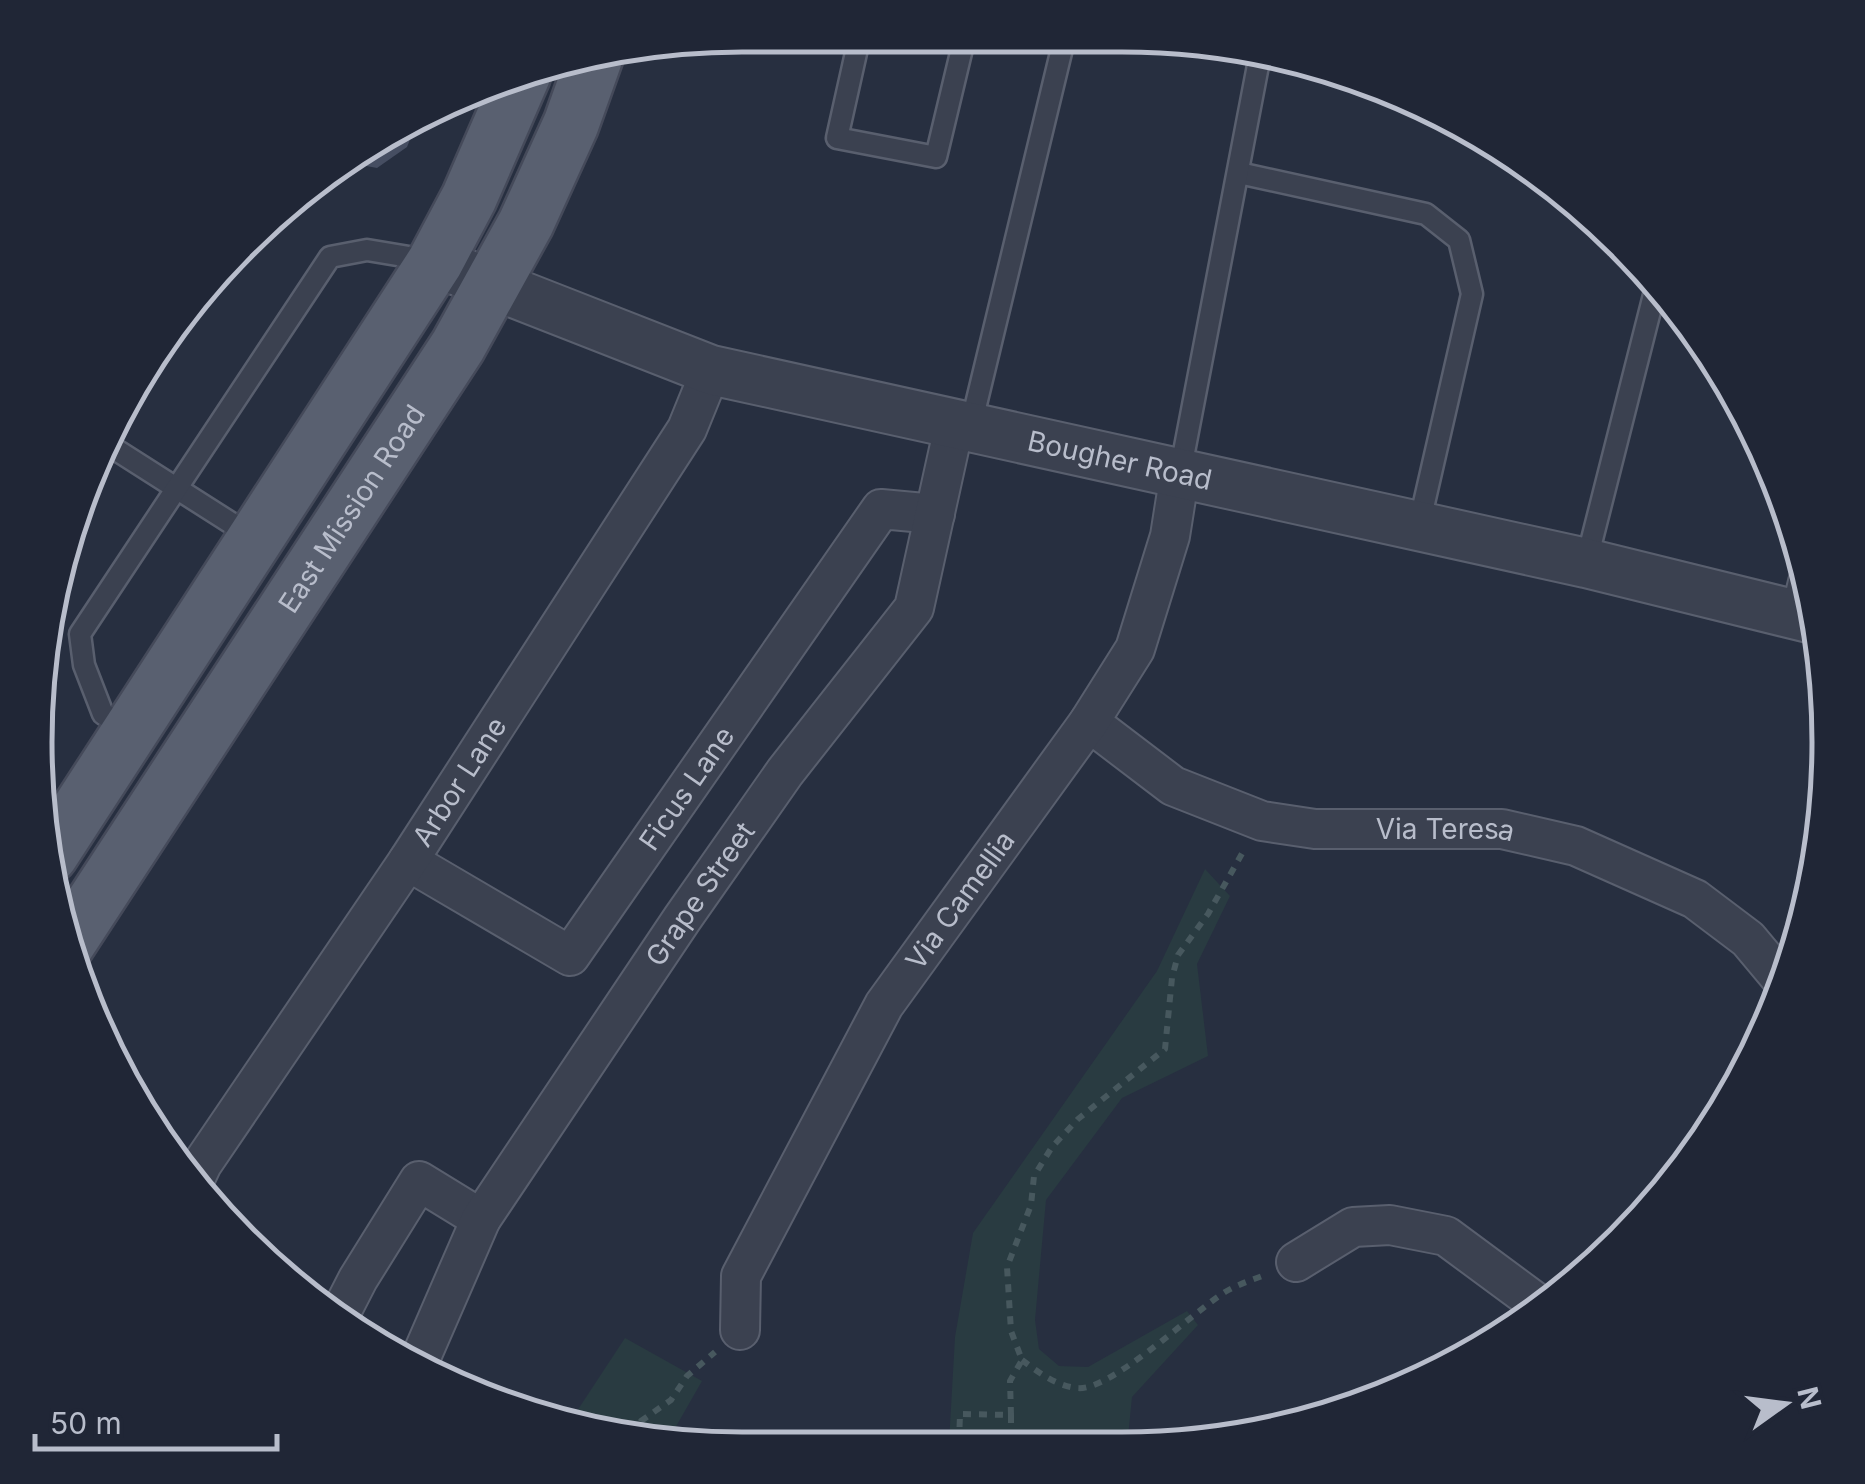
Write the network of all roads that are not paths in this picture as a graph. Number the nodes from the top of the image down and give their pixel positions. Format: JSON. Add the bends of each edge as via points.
{"nodes":[{"id":1,"x":857,"y":52,"type":"edge"},
{"id":2,"x":960,"y":52,"type":"edge"},
{"id":3,"x":1061,"y":52,"type":"edge"},
{"id":4,"x":1258,"y":66,"type":"edge"},
{"id":5,"x":590,"y":70,"type":"edge"},
{"id":6,"x":516,"y":91,"type":"edge"},
{"id":7,"x":1239,"y":173,"type":"junction"},
{"id":8,"x":435,"y":262,"type":"junction"},
{"id":9,"x":492,"y":284,"type":"junction"},
{"id":10,"x":1652,"y":301,"type":"edge"},
{"id":11,"x":711,"y":370,"type":"junction"},
{"id":12,"x":963,"y":423,"type":"junction"},
{"id":13,"x":118,"y":451,"type":"edge"},
{"id":14,"x":1180,"y":472,"type":"junction"},
{"id":15,"x":178,"y":487,"type":"junction"},
{"id":16,"x":935,"y":514,"type":"junction"},
{"id":17,"x":1420,"y":525,"type":"junction"},
{"id":18,"x":256,"y":540,"type":"junction"},
{"id":19,"x":1586,"y":563,"type":"junction"},
{"id":20,"x":1798,"y":604,"type":"edge"},
{"id":21,"x":1089,"y":722,"type":"junction"},
{"id":22,"x":133,"y":730,"type":"junction"},
{"id":23,"x":60,"y":841,"type":"edge"},
{"id":24,"x":408,"y":860,"type":"junction"},
{"id":25,"x":78,"y":927,"type":"edge"},
{"id":26,"x":1774,"y":970,"type":"edge"},
{"id":27,"x":200,"y":1168,"type":"edge"},
{"id":28,"x":481,"y":1219,"type":"junction"},
{"id":29,"x":1296,"y":1262,"type":"road end"},
{"id":30,"x":1529,"y":1299,"type":"edge"},
{"id":31,"x":345,"y":1305,"type":"edge"},
{"id":32,"x":740,"y":1330,"type":"road end"},
{"id":33,"x":423,"y":1353,"type":"edge"}],
"edges":[{"from":1,"to":2,"type":"lane","via":[[838,138],[936,158]]},
{"from":3,"to":12,"type":"lane"},
{"from":4,"to":7,"type":"lane"},
{"from":5,"to":9,"type":"main road","name":"East Mission Road","via":[[534,207]]},
{"from":6,"to":8,"type":"main road"},
{"from":7,"to":14,"type":"lane"},
{"from":7,"to":17,"type":"lane","via":[[1426,214],[1459,240],[1472,294]]},
{"from":8,"to":9,"type":"street","name":"Bougher Road"},
{"from":8,"to":15,"type":"lane","via":[[367,250],[330,257]]},
{"from":8,"to":18,"type":"main road"},
{"from":9,"to":11,"type":"street","name":"Bougher Road"},
{"from":9,"to":25,"type":"main road","name":"East Mission Road"},
{"from":10,"to":19,"type":"lane"},
{"from":11,"to":12,"type":"street","name":"Bougher Road"},
{"from":11,"to":24,"type":"street","name":"Arbor Lane","via":[[687,430]]},
{"from":12,"to":14,"type":"street","name":"Bougher Road"},
{"from":12,"to":16,"type":"street","name":"Grape Street"},
{"from":13,"to":15,"type":"lane"},
{"from":14,"to":17,"type":"street","name":"Bougher Road"},
{"from":14,"to":21,"type":"street","name":"Via Camellia","via":[[1170,536],[1134,650]]},
{"from":15,"to":18,"type":"lane"},
{"from":15,"to":22,"type":"lane","via":[[80,634],[102,714]]},
{"from":16,"to":24,"type":"street","name":"Ficus Lane","via":[[881,509],[570,956]]},
{"from":16,"to":28,"type":"street","name":"Grape Street","via":[[914,608],[775,787]]},
{"from":17,"to":19,"type":"street","name":"Bougher Road"},
{"from":18,"to":22,"type":"main road"},
{"from":19,"to":20,"type":"street","name":"Bougher Road"},
{"from":21,"to":26,"type":"street","name":"Via Teresa","via":[[1172,786],[1262,821],[1315,830],[1502,829],[1576,846],[1695,899],[1748,939]]},
{"from":21,"to":32,"type":"street","name":"Via Camellia","via":[[884,1005],[742,1276]]},
{"from":22,"to":23,"type":"main road"},
{"from":24,"to":27,"type":"street","name":"Arbor Lane"},
{"from":28,"to":31,"type":"street","via":[[419,1181]]},
{"from":28,"to":33,"type":"street","name":"Grape Street"},
{"from":29,"to":30,"type":"street","via":[[1352,1227],[1390,1225],[1446,1236]]}]}
